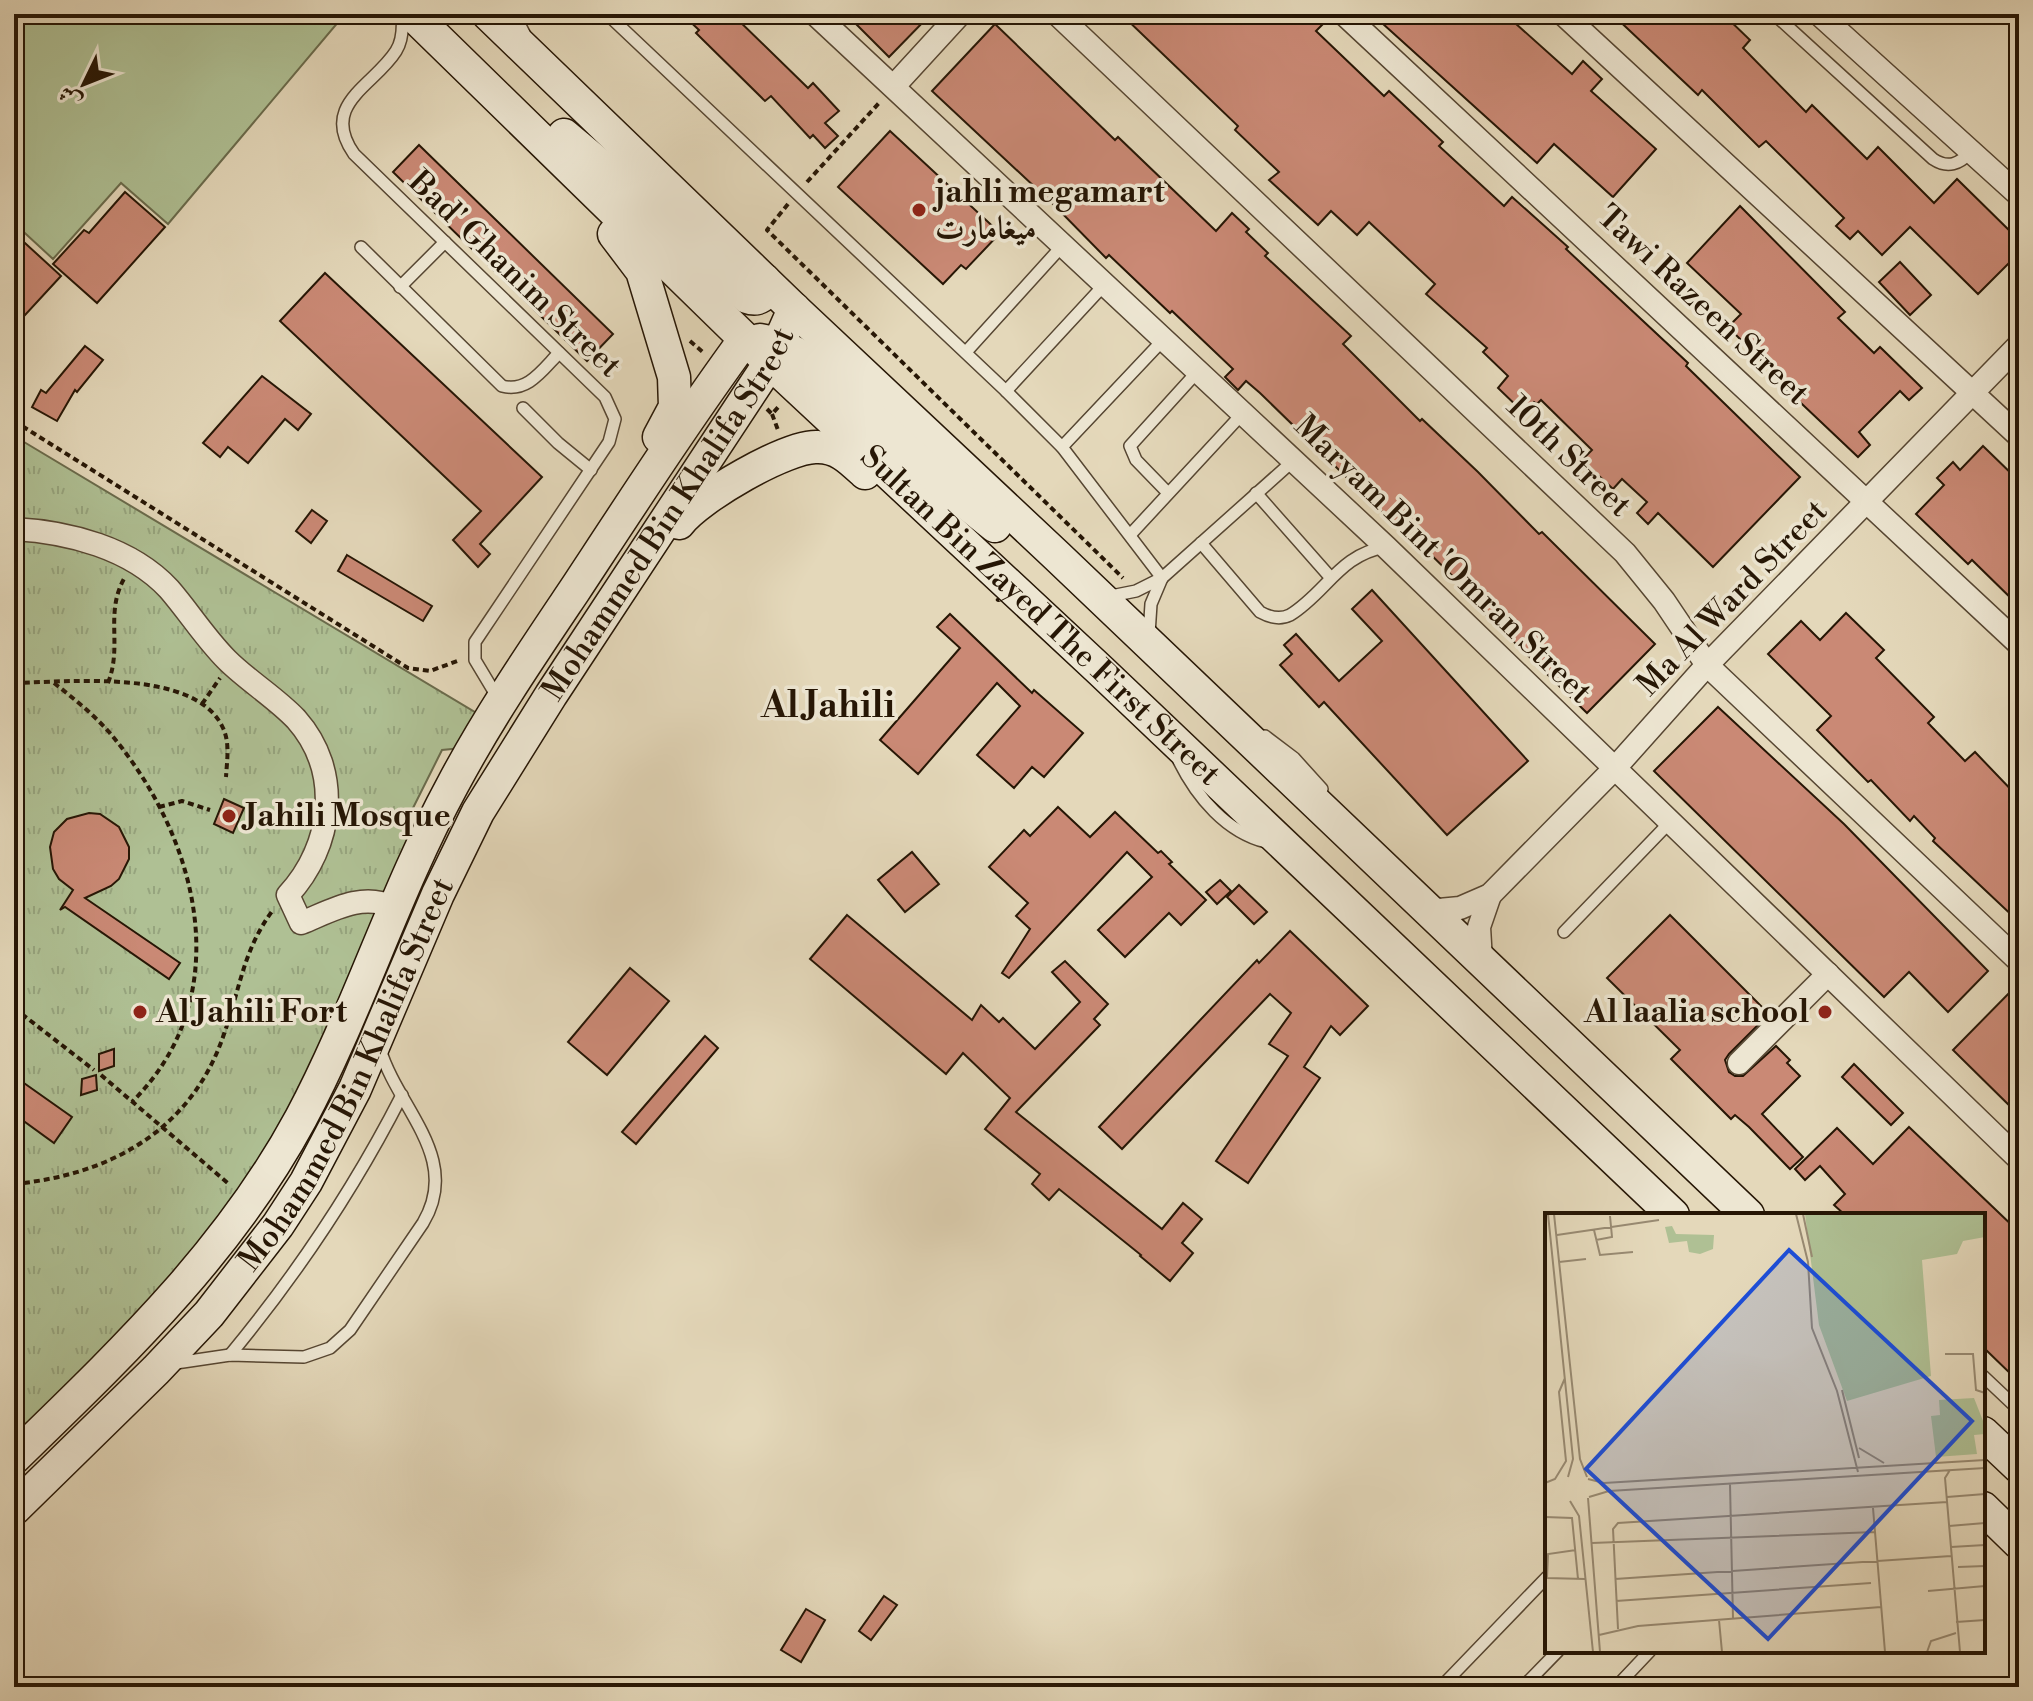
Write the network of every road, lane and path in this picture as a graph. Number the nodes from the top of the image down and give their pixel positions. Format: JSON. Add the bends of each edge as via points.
{"nodes":[{"id":1,"x":402,"y":14,"type":"edge"},
{"id":2,"x":412,"y":14,"type":"edge"},
{"id":3,"x":488,"y":14,"type":"edge"},
{"id":4,"x":514,"y":14,"type":"edge"},
{"id":5,"x":607,"y":14,"type":"edge"},
{"id":6,"x":815,"y":14,"type":"edge"},
{"id":7,"x":960,"y":14,"type":"edge"},
{"id":8,"x":1057,"y":14,"type":"edge"},
{"id":9,"x":1344,"y":14,"type":"edge"},
{"id":10,"x":1563,"y":14,"type":"edge"},
{"id":11,"x":1774,"y":14,"type":"edge"},
{"id":12,"x":1819,"y":14,"type":"edge"},
{"id":13,"x":532,"y":56,"type":"junction"},
{"id":14,"x":894,"y":86,"type":"junction"},
{"id":15,"x":493,"y":92,"type":"junction"},
{"id":16,"x":1971,"y":152,"type":"junction"},
{"id":17,"x":796,"y":194,"type":"junction"},
{"id":18,"x":2019,"y":195,"type":"edge"},
{"id":19,"x":445,"y":242,"type":"junction"},
{"id":20,"x":1063,"y":245,"type":"junction"},
{"id":21,"x":361,"y":247,"type":"dead end"},
{"id":22,"x":764,"y":280,"type":"junction"},
{"id":23,"x":1105,"y":284,"type":"junction"},
{"id":24,"x":400,"y":287,"type":"junction"},
{"id":25,"x":794,"y":309,"type":"junction"},
{"id":26,"x":745,"y":339,"type":"junction"},
{"id":27,"x":1164,"y":339,"type":"junction"},
{"id":28,"x":2019,"y":345,"type":"edge"},
{"id":29,"x":775,"y":352,"type":"junction"},
{"id":30,"x":966,"y":352,"type":"junction"},
{"id":31,"x":559,"y":353,"type":"junction"},
{"id":32,"x":1198,"y":371,"type":"junction"},
{"id":33,"x":1006,"y":391,"type":"junction"},
{"id":34,"x":1973,"y":392,"type":"junction"},
{"id":35,"x":523,"y":408,"type":"dead end"},
{"id":36,"x":1243,"y":413,"type":"junction"},
{"id":37,"x":14,"y":421,"type":"edge"},
{"id":38,"x":2019,"y":436,"type":"edge"},
{"id":39,"x":1062,"y":447,"type":"junction"},
{"id":40,"x":1293,"y":461,"type":"junction"},
{"id":41,"x":591,"y":470,"type":"junction"},
{"id":42,"x":1168,"y":493,"type":"junction"},
{"id":43,"x":1256,"y":493,"type":"junction"},
{"id":44,"x":1868,"y":502,"type":"junction"},
{"id":45,"x":948,"y":527,"type":"junction"},
{"id":46,"x":14,"y":529,"type":"edge"},
{"id":47,"x":1130,"y":535,"type":"junction"},
{"id":48,"x":1201,"y":543,"type":"junction"},
{"id":49,"x":1386,"y":547,"type":"junction"},
{"id":50,"x":1057,"y":556,"type":"junction"},
{"id":51,"x":138,"y":564,"type":"junction"},
{"id":52,"x":1162,"y":578,"type":"junction"},
{"id":53,"x":1331,"y":578,"type":"junction"},
{"id":54,"x":576,"y":587,"type":"junction"},
{"id":55,"x":1136,"y":591,"type":"junction"},
{"id":56,"x":1100,"y":598,"type":"junction"},
{"id":57,"x":606,"y":612,"type":"junction"},
{"id":58,"x":2019,"y":644,"type":"edge"},
{"id":59,"x":1151,"y":646,"type":"junction"},
{"id":60,"x":474,"y":655,"type":"junction"},
{"id":61,"x":230,"y":663,"type":"junction"},
{"id":62,"x":1707,"y":665,"type":"junction"},
{"id":63,"x":14,"y":683,"type":"edge"},
{"id":64,"x":54,"y":683,"type":"junction"},
{"id":65,"x":108,"y":683,"type":"junction"},
{"id":66,"x":500,"y":702,"type":"junction"},
{"id":67,"x":202,"y":704,"type":"junction"},
{"id":68,"x":1615,"y":768,"type":"junction"},
{"id":69,"x":226,"y":777,"type":"dead end"},
{"id":70,"x":159,"y":807,"type":"junction"},
{"id":71,"x":210,"y":810,"type":"dead end"},
{"id":72,"x":1671,"y":821,"type":"junction"},
{"id":73,"x":288,"y":895,"type":"junction"},
{"id":74,"x":1490,"y":895,"type":"junction"},
{"id":75,"x":393,"y":907,"type":"junction"},
{"id":76,"x":1428,"y":911,"type":"junction"},
{"id":77,"x":1564,"y":932,"type":"dead end"},
{"id":78,"x":1481,"y":961,"type":"junction"},
{"id":79,"x":2019,"y":961,"type":"edge"},
{"id":80,"x":1828,"y":974,"type":"junction"},
{"id":81,"x":14,"y":1008,"type":"edge"},
{"id":82,"x":377,"y":1040,"type":"junction"},
{"id":83,"x":1739,"y":1063,"type":"dead end"},
{"id":84,"x":94,"y":1070,"type":"dead end"},
{"id":85,"x":101,"y":1075,"type":"dead end"},
{"id":86,"x":402,"y":1095,"type":"junction"},
{"id":87,"x":132,"y":1102,"type":"junction"},
{"id":88,"x":163,"y":1129,"type":"junction"},
{"id":89,"x":2019,"y":1159,"type":"edge"},
{"id":90,"x":239,"y":1174,"type":"dead end"},
{"id":91,"x":14,"y":1184,"type":"edge"},
{"id":92,"x":1671,"y":1213,"type":"edge"},
{"id":93,"x":1746,"y":1213,"type":"edge"},
{"id":94,"x":15,"y":1288,"type":"edge"},
{"id":95,"x":230,"y":1355,"type":"junction"},
{"id":96,"x":14,"y":1361,"type":"edge"},
{"id":97,"x":156,"y":1370,"type":"junction"},
{"id":98,"x":1985,"y":1378,"type":"edge"},
{"id":99,"x":2019,"y":1410,"type":"edge"},
{"id":100,"x":1985,"y":1435,"type":"edge"},
{"id":101,"x":14,"y":1458,"type":"edge"},
{"id":102,"x":2019,"y":1467,"type":"edge"},
{"id":103,"x":14,"y":1509,"type":"edge"},
{"id":104,"x":1985,"y":1510,"type":"edge"},
{"id":105,"x":2019,"y":1543,"type":"edge"},
{"id":106,"x":1545,"y":1579,"type":"edge"},
{"id":107,"x":1556,"y":1653,"type":"edge"},
{"id":108,"x":1648,"y":1653,"type":"edge"},
{"id":109,"x":1441,"y":1687,"type":"edge"},
{"id":110,"x":1523,"y":1687,"type":"edge"},
{"id":111,"x":1616,"y":1687,"type":"edge"}],
"edges":[{"from":1,"to":19,"type":"lane","name":"Bad' Ghanim Street","via":[[400,43],[350,100],[343,133],[354,154]]},
{"from":2,"to":15,"type":"main road"},
{"from":3,"to":13,"type":"main road","name":"Sultan Bin Zayed The First Street"},
{"from":4,"to":13,"type":"lane"},
{"from":5,"to":17,"type":"lane"},
{"from":6,"to":14,"type":"street","name":"Maryam Bint 'Omran Street"},
{"from":7,"to":14,"type":"street"},
{"from":8,"to":62,"type":"street","name":"10th Street","via":[[1625,553]]},
{"from":9,"to":44,"type":"street","name":"Tawi Razeen Street"},
{"from":10,"to":34,"type":"street"},
{"from":11,"to":16,"type":"lane","via":[[1933,159],[1955,164]]},
{"from":12,"to":16,"type":"street"},
{"from":13,"to":22,"type":"main road","name":"Sultan Bin Zayed The First Street"},
{"from":14,"to":17,"type":"path"},
{"from":14,"to":20,"type":"street","name":"Maryam Bint 'Omran Street"},
{"from":15,"to":22,"type":"main road","via":[[571,140],[747,297],[760,298]]},
{"from":15,"to":26,"type":"main road"},
{"from":15,"to":54,"type":"main road","via":[[532,147],[636,261],[674,377],[670,419],[604,523]]},
{"from":16,"to":18,"type":"street"},
{"from":17,"to":30,"type":"lane"},
{"from":17,"to":55,"type":"path","via":[[767,230]]},
{"from":19,"to":24,"type":"lane"},
{"from":19,"to":31,"type":"lane","name":"Bad' Ghanim Street"},
{"from":20,"to":23,"type":"street","name":"Maryam Bint 'Omran Street"},
{"from":20,"to":30,"type":"lane"},
{"from":21,"to":24,"type":"lane"},
{"from":22,"to":25,"type":"main road","name":"Sultan Bin Zayed The First Street"},
{"from":23,"to":27,"type":"street","name":"Maryam Bint 'Omran Street"},
{"from":23,"to":33,"type":"lane"},
{"from":24,"to":31,"type":"lane","via":[[502,386],[526,385]]},
{"from":25,"to":29,"type":"main road","name":"Mohammed Bin Khalifa Street"},
{"from":25,"to":50,"type":"main road","name":"Sultan Bin Zayed The First Street"},
{"from":26,"to":29,"type":"main road"},
{"from":26,"to":54,"type":"main road","name":"Mohammed Bin Khalifa Street"},
{"from":27,"to":32,"type":"street","name":"Maryam Bint 'Omran Street"},
{"from":27,"to":39,"type":"lane"},
{"from":28,"to":34,"type":"street","name":"Ma Al Ward Street"},
{"from":29,"to":45,"type":"main road","name":"Sultan Bin Zayed The First Street"},
{"from":29,"to":50,"type":"main road","via":[[816,367],[992,524]]},
{"from":29,"to":57,"type":"main road","name":"Mohammed Bin Khalifa Street"},
{"from":30,"to":33,"type":"lane"},
{"from":31,"to":41,"type":"lane","name":"Bad' Ghanim Street","via":[[613,411],[613,435]]},
{"from":32,"to":36,"type":"street","name":"Maryam Bint 'Omran Street"},
{"from":32,"to":42,"type":"lane","via":[[1130,446],[1136,460]]},
{"from":33,"to":39,"type":"lane"},
{"from":34,"to":38,"type":"street"},
{"from":34,"to":44,"type":"street","name":"Ma Al Ward Street"},
{"from":35,"to":41,"type":"lane"},
{"from":36,"to":40,"type":"street","name":"Maryam Bint 'Omran Street"},
{"from":36,"to":42,"type":"lane"},
{"from":37,"to":60,"type":"path","via":[[408,668],[430,671]]},
{"from":39,"to":47,"type":"lane"},
{"from":40,"to":43,"type":"lane"},
{"from":40,"to":49,"type":"street","name":"Maryam Bint 'Omran Street"},
{"from":41,"to":60,"type":"lane","name":"Bad' Ghanim Street","via":[[475,642]]},
{"from":42,"to":47,"type":"lane"},
{"from":43,"to":48,"type":"lane"},
{"from":43,"to":53,"type":"lane"},
{"from":44,"to":58,"type":"street","name":"Tawi Razeen Street"},
{"from":44,"to":62,"type":"street","name":"Ma Al Ward Street"},
{"from":45,"to":57,"type":"main road","via":[[889,493],[844,454],[806,447],[692,507],[646,570]]},
{"from":45,"to":92,"type":"main road","name":"Sultan Bin Zayed The First Street"},
{"from":46,"to":51,"type":"street","via":[[82,540]]},
{"from":47,"to":52,"type":"lane"},
{"from":48,"to":52,"type":"lane"},
{"from":48,"to":53,"type":"lane","via":[[1266,616],[1290,615]]},
{"from":49,"to":53,"type":"lane","via":[[1357,556]]},
{"from":49,"to":68,"type":"street","name":"Maryam Bint 'Omran Street"},
{"from":50,"to":56,"type":"main road","name":"Sultan Bin Zayed The First Street"},
{"from":51,"to":61,"type":"street","via":[[167,588]]},
{"from":51,"to":65,"type":"path","via":[[114,602],[115,658]]},
{"from":52,"to":55,"type":"lane"},
{"from":52,"to":59,"type":"lane","via":[[1151,604]]},
{"from":54,"to":66,"type":"main road","name":"Mohammed Bin Khalifa Street"},
{"from":55,"to":56,"type":"lane"},
{"from":56,"to":59,"type":"main road","name":"Sultan Bin Zayed The First Street"},
{"from":57,"to":82,"type":"main road","name":"Mohammed Bin Khalifa Street","via":[[478,812]]},
{"from":59,"to":76,"type":"main road","name":"Sultan Bin Zayed The First Street"},
{"from":60,"to":66,"type":"lane"},
{"from":61,"to":67,"type":"path"},
{"from":61,"to":73,"type":"street","via":[[296,720],[324,771],[327,810],[322,841]]},
{"from":62,"to":68,"type":"street","name":"Ma Al Ward Street"},
{"from":62,"to":79,"type":"street","name":"10th Street"},
{"from":63,"to":64,"type":"path"},
{"from":64,"to":65,"type":"path"},
{"from":64,"to":70,"type":"path","via":[[107,730]]},
{"from":65,"to":67,"type":"path","via":[[165,687]]},
{"from":66,"to":75,"type":"main road","name":"Mohammed Bin Khalifa Street","via":[[450,789]]},
{"from":67,"to":69,"type":"path","via":[[224,729]]},
{"from":68,"to":72,"type":"street","name":"Maryam Bint 'Omran Street"},
{"from":68,"to":74,"type":"street","name":"Ma Al Ward Street"},
{"from":70,"to":71,"type":"path","via":[[182,801]]},
{"from":70,"to":87,"type":"path","via":[[180,852],[195,912],[194,976],[188,1013],[174,1048]]},
{"from":72,"to":77,"type":"lane"},
{"from":72,"to":80,"type":"street","name":"Maryam Bint 'Omran Street"},
{"from":73,"to":75,"type":"street","via":[[301,923],[362,900]]},
{"from":73,"to":88,"type":"path","via":[[252,944],[223,1038],[207,1071]]},
{"from":74,"to":76,"type":"street","name":"Ma Al Ward Street","via":[[1460,908]]},
{"from":74,"to":78,"type":"street","name":"Ma Al Ward Street","via":[[1479,927]]},
{"from":75,"to":101,"type":"main road","name":"Mohammed Bin Khalifa Street","via":[[327,1067],[275,1164],[236,1221],[138,1337]]},
{"from":76,"to":78,"type":"main road","name":"Sultan Bin Zayed The First Street"},
{"from":78,"to":93,"type":"main road","name":"Sultan Bin Zayed The First Street"},
{"from":80,"to":83,"type":"street"},
{"from":80,"to":89,"type":"street","name":"Maryam Bint 'Omran Street"},
{"from":81,"to":84,"type":"path"},
{"from":82,"to":86,"type":"lane"},
{"from":82,"to":97,"type":"main road","name":"Mohammed Bin Khalifa Street","via":[[332,1135],[278,1225],[209,1314]]},
{"from":85,"to":87,"type":"path"},
{"from":86,"to":95,"type":"lane","via":[[325,1231]]},
{"from":86,"to":95,"type":"lane","via":[[434,1160],[435,1193],[423,1223],[350,1330],[330,1348],[291,1358]]},
{"from":87,"to":88,"type":"path"},
{"from":88,"to":90,"type":"path","via":[[232,1186]]},
{"from":88,"to":91,"type":"path","via":[[130,1152],[93,1168]]},
{"from":94,"to":96,"type":"path","via":[[19,1317]]},
{"from":95,"to":97,"type":"lane"},
{"from":97,"to":103,"type":"main road","name":"Mohammed Bin Khalifa Street"},
{"from":98,"to":99,"type":"lane"},
{"from":100,"to":102,"type":"main road"},
{"from":104,"to":105,"type":"main road"},
{"from":106,"to":109,"type":"lane"},
{"from":107,"to":110,"type":"lane"},
{"from":108,"to":111,"type":"lane"}]}
